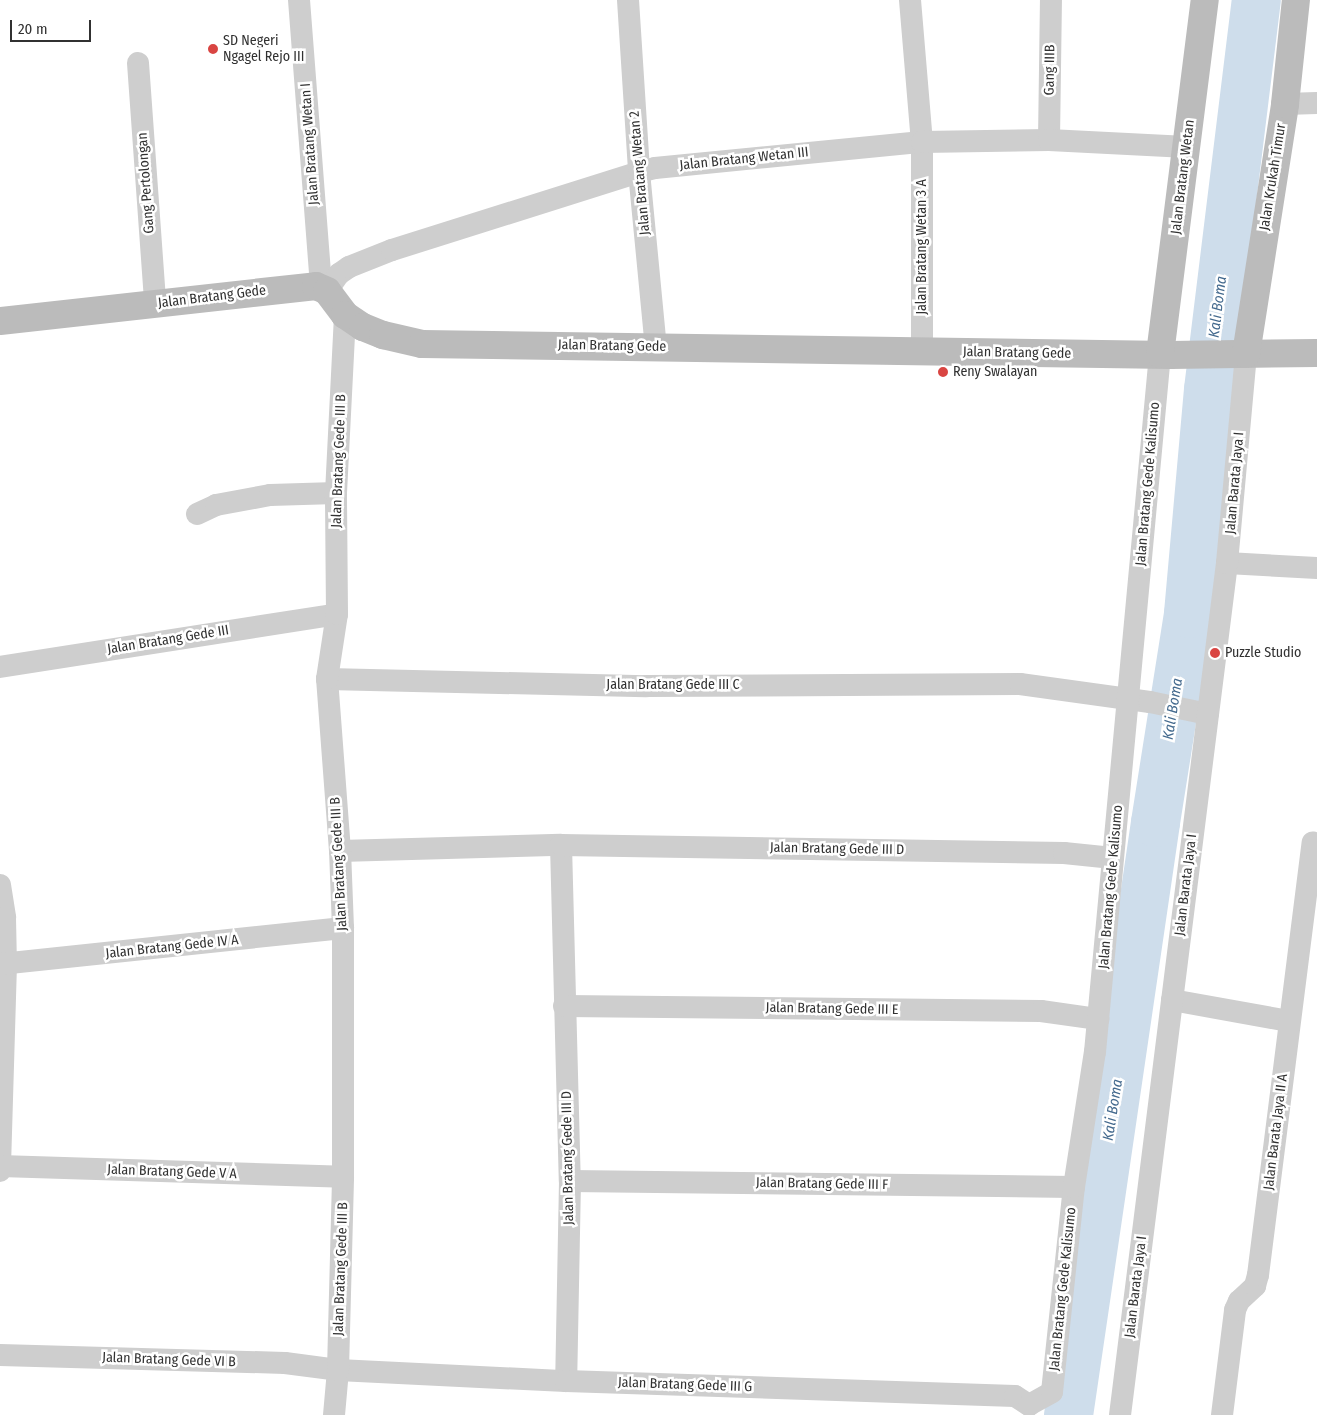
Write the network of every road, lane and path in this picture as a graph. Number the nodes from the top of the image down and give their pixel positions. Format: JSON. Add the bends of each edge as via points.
{"nodes":[{"id":1,"x":299,"y":0,"type":"edge"},
{"id":2,"x":628,"y":0,"type":"edge"},
{"id":3,"x":910,"y":0,"type":"edge"},
{"id":4,"x":1051,"y":0,"type":"edge"},
{"id":5,"x":1205,"y":0,"type":"edge"},
{"id":6,"x":1296,"y":0,"type":"edge"},
{"id":7,"x":138,"y":62,"type":"dead end"},
{"id":8,"x":1317,"y":103,"type":"edge"},
{"id":9,"x":1285,"y":104,"type":"junction"},
{"id":10,"x":1049,"y":140,"type":"junction"},
{"id":11,"x":922,"y":142,"type":"junction"},
{"id":12,"x":1187,"y":147,"type":"junction"},
{"id":13,"x":639,"y":172,"type":"junction"},
{"id":14,"x":324,"y":289,"type":"junction"},
{"id":15,"x":155,"y":303,"type":"junction"},
{"id":16,"x":345,"y":315,"type":"junction"},
{"id":17,"x":0,"y":321,"type":"edge"},
{"id":18,"x":656,"y":347,"type":"junction"},
{"id":19,"x":922,"y":352,"type":"junction"},
{"id":20,"x":1317,"y":353,"type":"edge"},
{"id":21,"x":1237,"y":354,"type":"junction"},
{"id":22,"x":1165,"y":355,"type":"junction"},
{"id":23,"x":336,"y":493,"type":"junction"},
{"id":24,"x":197,"y":514,"type":"dead end"},
{"id":25,"x":1227,"y":564,"type":"junction"},
{"id":26,"x":1317,"y":568,"type":"edge"},
{"id":27,"x":337,"y":614,"type":"junction"},
{"id":28,"x":0,"y":667,"type":"edge"},
{"id":29,"x":327,"y":679,"type":"junction"},
{"id":30,"x":1139,"y":701,"type":"junction"},
{"id":31,"x":1208,"y":714,"type":"junction"},
{"id":32,"x":1313,"y":842,"type":"dead end"},
{"id":33,"x":561,"y":845,"type":"junction"},
{"id":34,"x":340,"y":851,"type":"junction"},
{"id":35,"x":1113,"y":858,"type":"junction"},
{"id":36,"x":0,"y":885,"type":"edge"},
{"id":37,"x":343,"y":928,"type":"junction"},
{"id":38,"x":3,"y":964,"type":"edge"},
{"id":39,"x":1172,"y":1000,"type":"junction"},
{"id":40,"x":564,"y":1006,"type":"junction"},
{"id":41,"x":1098,"y":1019,"type":"junction"},
{"id":42,"x":1289,"y":1021,"type":"junction"},
{"id":43,"x":0,"y":1166,"type":"edge"},
{"id":44,"x":0,"y":1171,"type":"edge"},
{"id":45,"x":343,"y":1177,"type":"junction"},
{"id":46,"x":570,"y":1181,"type":"junction"},
{"id":47,"x":1074,"y":1187,"type":"junction"},
{"id":48,"x":0,"y":1355,"type":"edge"},
{"id":49,"x":338,"y":1370,"type":"junction"},
{"id":50,"x":566,"y":1381,"type":"junction"},
{"id":51,"x":1030,"y":1410,"type":"edge"},
{"id":52,"x":334,"y":1415,"type":"edge"},
{"id":53,"x":1120,"y":1415,"type":"edge"},
{"id":54,"x":1222,"y":1415,"type":"edge"}],
"edges":[{"from":1,"to":14,"type":"street","name":"Jalan Bratang Wetan I"},
{"from":2,"to":13,"type":"street","name":"Jalan Bratang Wetan 2"},
{"from":3,"to":11,"type":"street","name":"Jalan Bratang Wetan 3 A"},
{"from":4,"to":10,"type":"street","name":"Gang IIIB"},
{"from":5,"to":12,"type":"main road","name":"Jalan Bratang Wetan"},
{"from":6,"to":9,"type":"main road","name":"Jalan Krukah Timur"},
{"from":7,"to":15,"type":"street","name":"Gang Pertolongan"},
{"from":8,"to":9,"type":"street"},
{"from":9,"to":21,"type":"main road","name":"Jalan Krukah Timur"},
{"from":10,"to":11,"type":"street","name":"Jalan Bratang Wetan III"},
{"from":10,"to":12,"type":"street","name":"Jalan Bratang Wetan III"},
{"from":11,"to":13,"type":"street","name":"Jalan Bratang Wetan III"},
{"from":11,"to":19,"type":"street","name":"Jalan Bratang Wetan 3 A"},
{"from":12,"to":22,"type":"main road","name":"Jalan Bratang Wetan"},
{"from":13,"to":14,"type":"street","name":"Jalan Bratang Wetan III","via":[[392,250],[349,267]]},
{"from":13,"to":18,"type":"street","name":"Jalan Bratang Wetan 2"},
{"from":14,"to":15,"type":"main road","name":"Jalan Bratang Gede","via":[[316,286],[282,288]]},
{"from":14,"to":16,"type":"main road","name":"Jalan Bratang Gede"},
{"from":15,"to":17,"type":"main road","name":"Jalan Bratang Gede"},
{"from":16,"to":18,"type":"main road","name":"Jalan Bratang Gede","via":[[383,335],[422,344]]},
{"from":16,"to":23,"type":"street","name":"Jalan Bratang Gede III B"},
{"from":18,"to":19,"type":"main road","name":"Jalan Bratang Gede"},
{"from":19,"to":22,"type":"main road","name":"Jalan Bratang Gede"},
{"from":20,"to":21,"type":"main road","name":"Jalan Bratang Gede"},
{"from":21,"to":22,"type":"main road","name":"Jalan Bratang Gede"},
{"from":21,"to":25,"type":"street","name":"Jalan Barata Jaya I"},
{"from":22,"to":30,"type":"street","name":"Jalan Bratang Gede Kalisumo"},
{"from":23,"to":24,"type":"street","via":[[270,496],[216,505]]},
{"from":23,"to":27,"type":"street","name":"Jalan Bratang Gede III B"},
{"from":25,"to":26,"type":"street"},
{"from":25,"to":31,"type":"street","name":"Jalan Barata Jaya I"},
{"from":27,"to":28,"type":"street","name":"Jalan Bratang Gede III"},
{"from":27,"to":29,"type":"street","name":"Jalan Bratang Gede III B"},
{"from":29,"to":30,"type":"street","name":"Jalan Bratang Gede III C","via":[[646,686],[1020,684]]},
{"from":29,"to":34,"type":"street","name":"Jalan Bratang Gede III B"},
{"from":30,"to":31,"type":"street","name":"Jalan Bratang Gede III C"},
{"from":30,"to":35,"type":"street","name":"Jalan Bratang Gede Kalisumo"},
{"from":31,"to":39,"type":"street","name":"Jalan Barata Jaya I"},
{"from":32,"to":42,"type":"street","name":"Jalan Barata Jaya II A"},
{"from":33,"to":34,"type":"street","name":"Jalan Bratang Gede III D"},
{"from":33,"to":35,"type":"street","name":"Jalan Bratang Gede III D","via":[[1064,853]]},
{"from":33,"to":40,"type":"street","name":"Jalan Bratang Gede III D"},
{"from":34,"to":37,"type":"street","name":"Jalan Bratang Gede III B"},
{"from":35,"to":41,"type":"street","name":"Jalan Bratang Gede Kalisumo"},
{"from":36,"to":38,"type":"street","via":[[5,918]]},
{"from":37,"to":38,"type":"street","name":"Jalan Bratang Gede IV A"},
{"from":37,"to":45,"type":"street","name":"Jalan Bratang Gede III B"},
{"from":38,"to":43,"type":"street"},
{"from":39,"to":42,"type":"street"},
{"from":39,"to":53,"type":"street","name":"Jalan Barata Jaya I"},
{"from":40,"to":41,"type":"street","name":"Jalan Bratang Gede III E","via":[[1040,1011]]},
{"from":40,"to":46,"type":"street","name":"Jalan Bratang Gede III D"},
{"from":41,"to":47,"type":"street","name":"Jalan Bratang Gede Kalisumo"},
{"from":42,"to":54,"type":"street","name":"Jalan Barata Jaya II A","via":[[1258,1274],[1255,1286],[1239,1301],[1235,1310]]},
{"from":43,"to":44,"type":"street"},
{"from":43,"to":45,"type":"street","name":"Jalan Bratang Gede V A"},
{"from":45,"to":49,"type":"street","name":"Jalan Bratang Gede III B"},
{"from":46,"to":47,"type":"street","name":"Jalan Bratang Gede III F"},
{"from":46,"to":50,"type":"street","name":"Jalan Bratang Gede III D"},
{"from":47,"to":51,"type":"street","name":"Jalan Bratang Gede Kalisumo","via":[[1052,1392]]},
{"from":48,"to":49,"type":"street","name":"Jalan Bratang Gede VI B","via":[[285,1363]]},
{"from":49,"to":50,"type":"street","name":"Jalan Bratang Gede III G"},
{"from":49,"to":52,"type":"street","name":"Jalan Bratang Gede III B"},
{"from":50,"to":51,"type":"street","name":"Jalan Bratang Gede III G","via":[[1015,1396]]}]}
